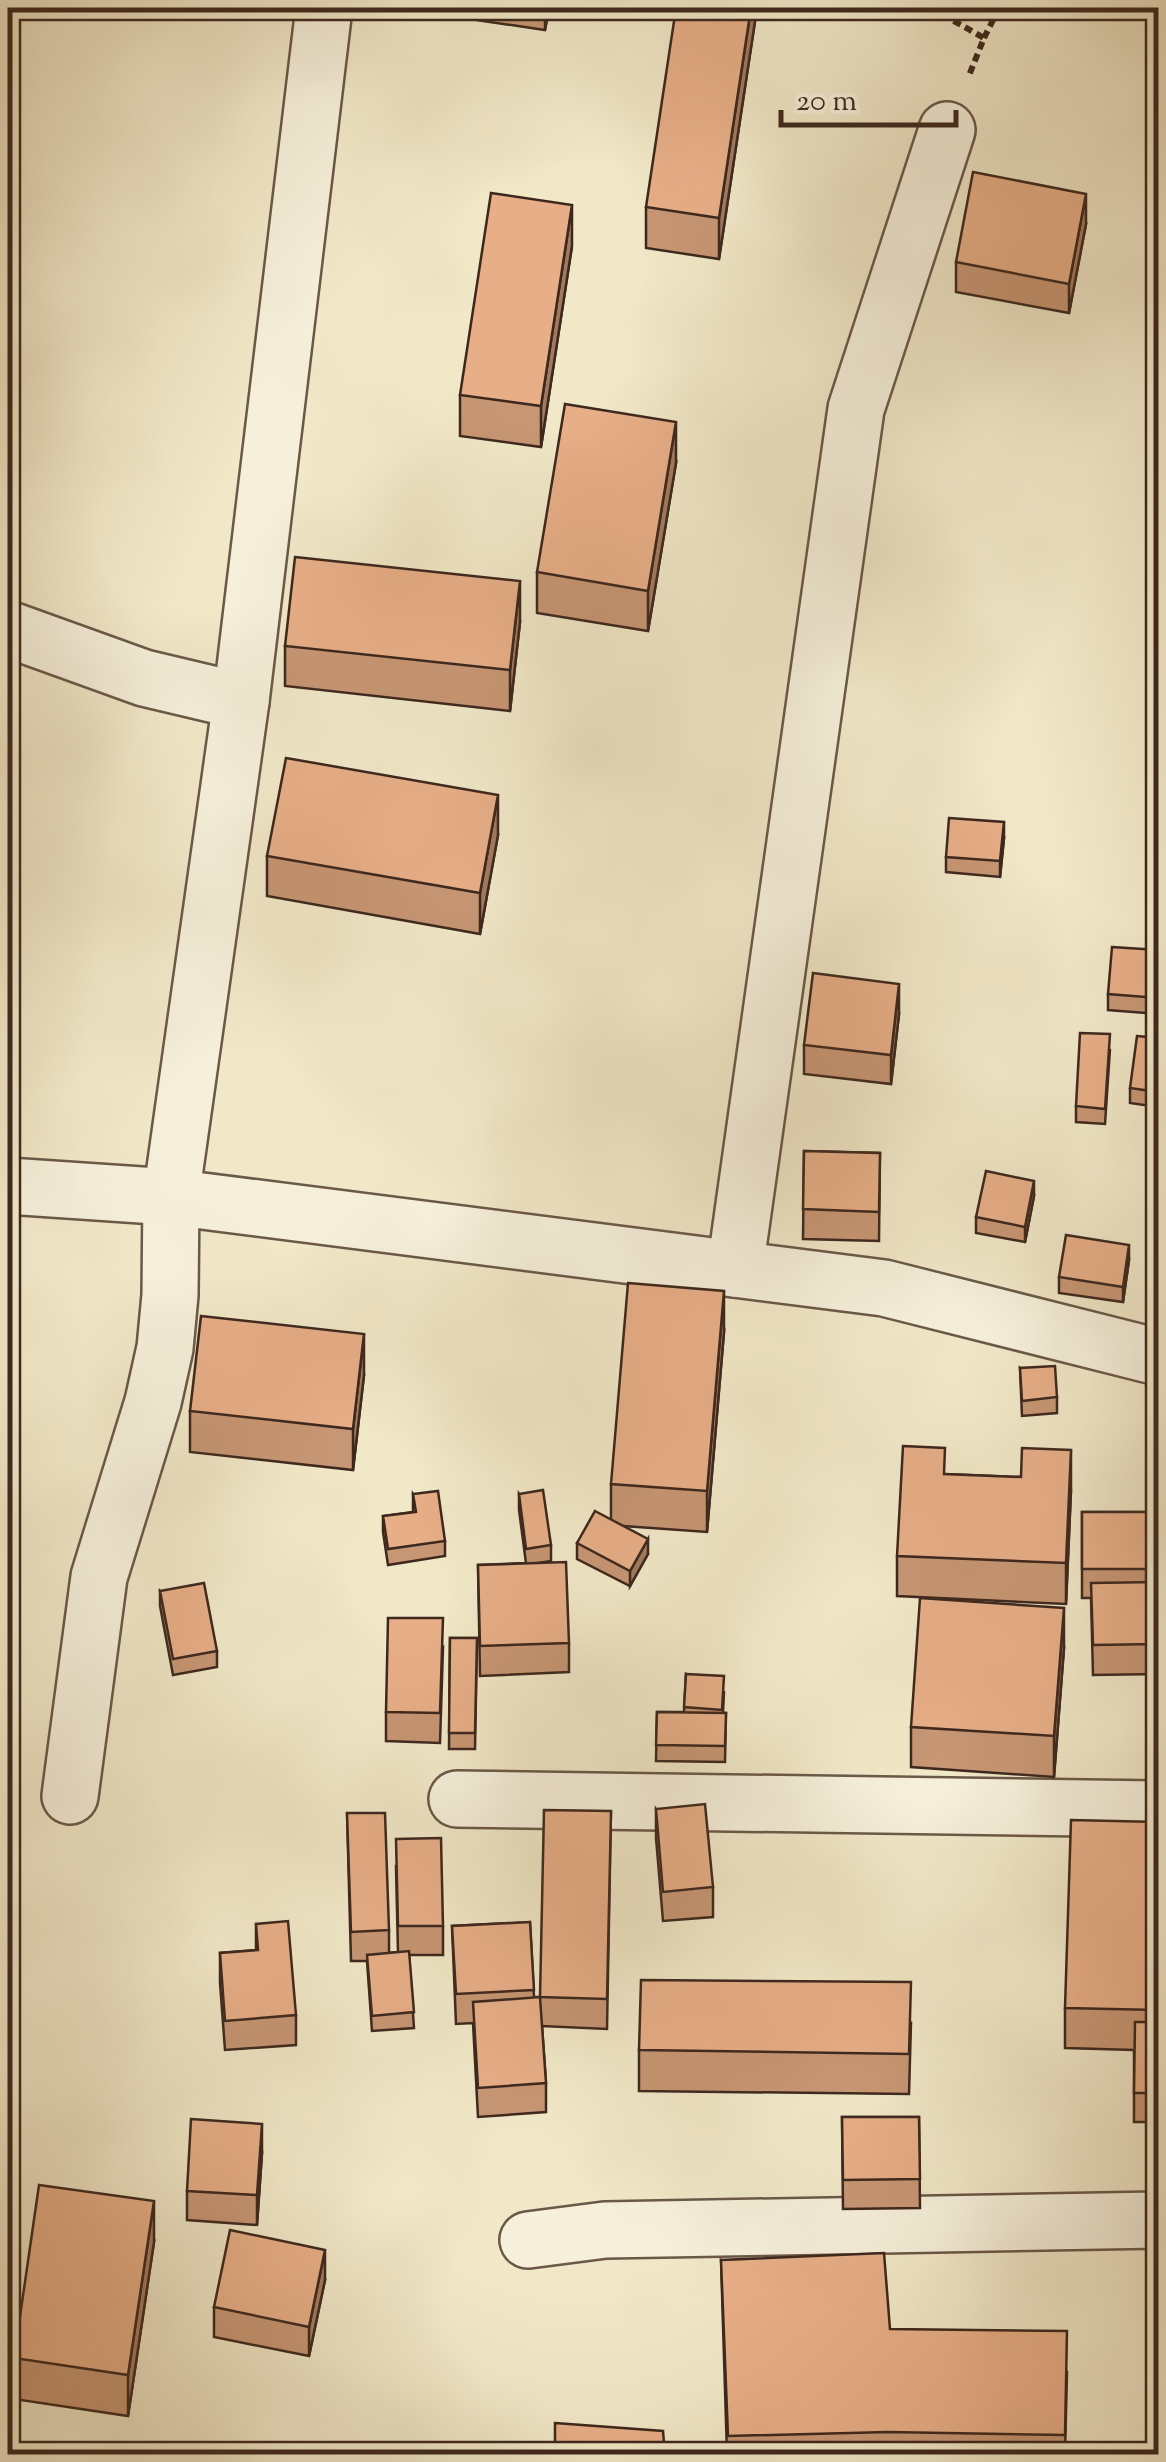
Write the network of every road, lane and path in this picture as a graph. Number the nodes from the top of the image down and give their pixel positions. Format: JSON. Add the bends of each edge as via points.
{"nodes":[{"id":1,"x":324,"y":8,"type":"edge"},
{"id":2,"x":932,"y":8,"type":"edge"},
{"id":3,"x":998,"y":8,"type":"edge"},
{"id":4,"x":984,"y":38,"type":"junction"},
{"id":5,"x":947,"y":130,"type":"joint"},
{"id":6,"x":8,"y":628,"type":"edge"},
{"id":7,"x":242,"y":702,"type":"junction"},
{"id":8,"x":8,"y":1186,"type":"edge"},
{"id":9,"x":171,"y":1198,"type":"junction"},
{"id":10,"x":735,"y":1270,"type":"junction"},
{"id":11,"x":1158,"y":1357,"type":"edge"},
{"id":12,"x":70,"y":1796,"type":"dead end"},
{"id":13,"x":457,"y":1798,"type":"dead end"},
{"id":14,"x":1158,"y":1809,"type":"edge"},
{"id":15,"x":1158,"y":2220,"type":"edge"},
{"id":16,"x":528,"y":2240,"type":"dead end"}],
"edges":[{"from":1,"to":7,"type":"street"},
{"from":2,"to":4,"type":"path"},
{"from":3,"to":4,"type":"path"},
{"from":4,"to":5,"type":"path"},
{"from":5,"to":10,"type":"street","via":[[856,409]]},
{"from":6,"to":7,"type":"street","via":[[144,678]]},
{"from":7,"to":9,"type":"street"},
{"from":8,"to":9,"type":"street"},
{"from":9,"to":10,"type":"street"},
{"from":9,"to":12,"type":"street","via":[[165,1348],[99,1578]]},
{"from":10,"to":11,"type":"street","via":[[884,1288]]},
{"from":13,"to":14,"type":"street"},
{"from":15,"to":16,"type":"street","via":[[605,2230]]}]}
